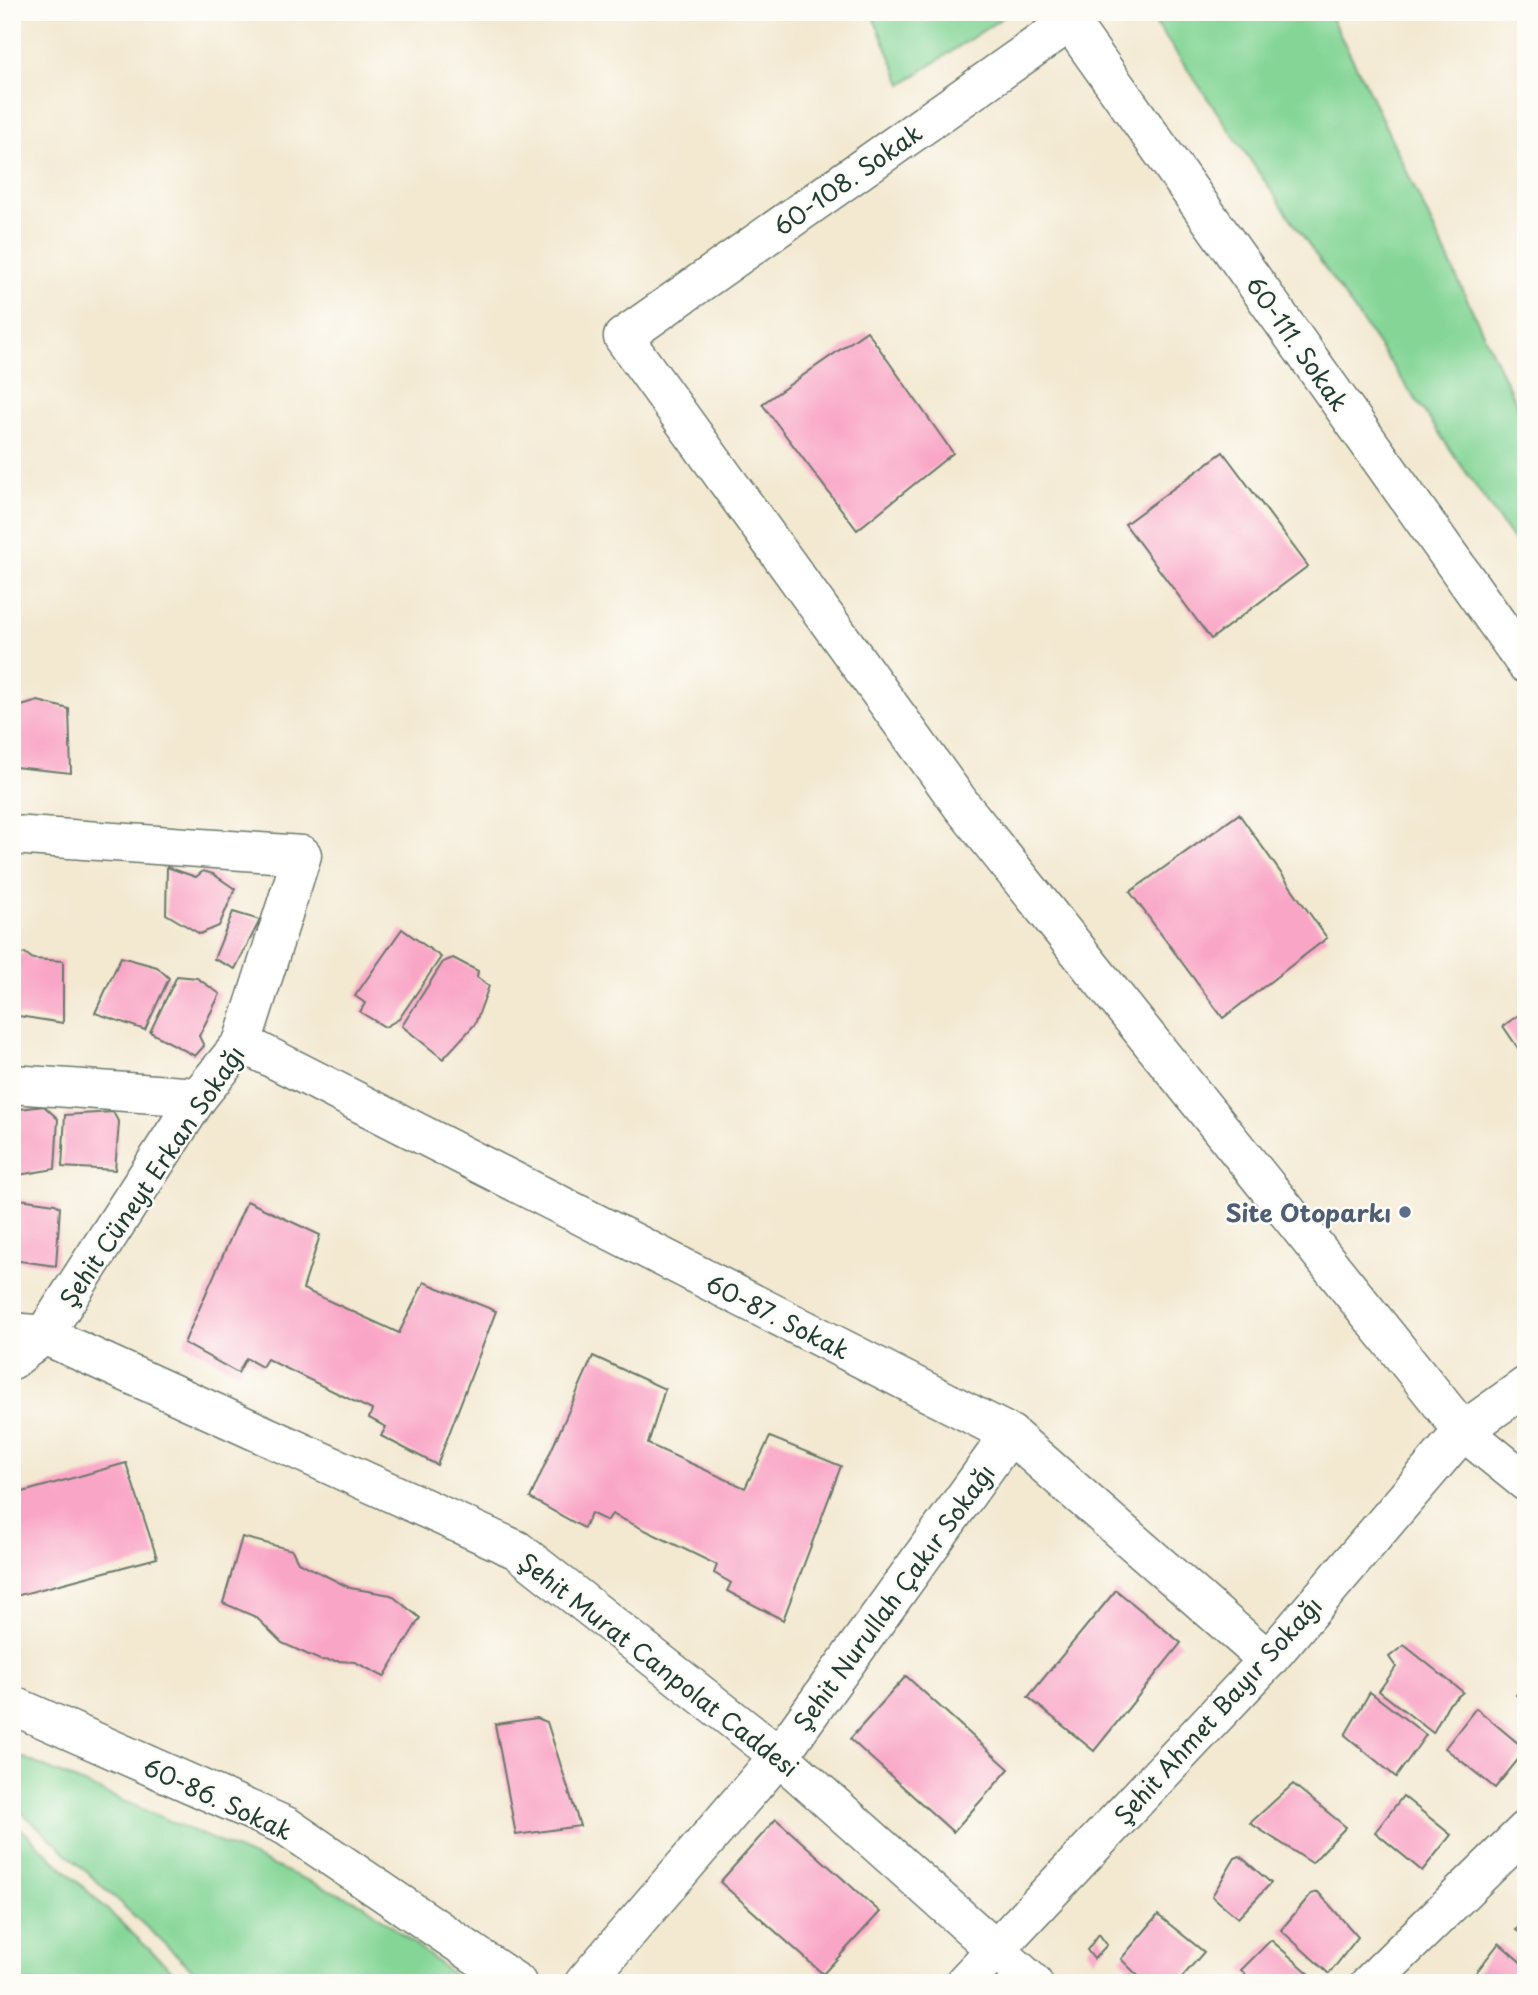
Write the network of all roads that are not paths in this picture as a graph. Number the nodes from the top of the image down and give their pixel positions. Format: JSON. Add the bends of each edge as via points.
{"nodes":[{"id":1,"x":1070,"y":22,"type":"joint"},
{"id":2,"x":1526,"y":664,"type":"edge"},
{"id":3,"x":12,"y":835,"type":"edge"},
{"id":4,"x":242,"y":1043,"type":"junction"},
{"id":5,"x":12,"y":1084,"type":"edge"},
{"id":6,"x":198,"y":1097,"type":"junction"},
{"id":7,"x":28,"y":1333,"type":"edge"},
{"id":8,"x":12,"y":1360,"type":"edge"},
{"id":9,"x":1526,"y":1386,"type":"edge"},
{"id":10,"x":1463,"y":1431,"type":"junction"},
{"id":11,"x":1010,"y":1434,"type":"junction"},
{"id":12,"x":1526,"y":1482,"type":"edge"},
{"id":13,"x":1268,"y":1660,"type":"junction"},
{"id":14,"x":12,"y":1705,"type":"edge"},
{"id":15,"x":779,"y":1756,"type":"junction"},
{"id":16,"x":1526,"y":1830,"type":"edge"},
{"id":17,"x":996,"y":1949,"type":"junction"},
{"id":18,"x":517,"y":1983,"type":"edge"},
{"id":19,"x":584,"y":1983,"type":"edge"},
{"id":20,"x":964,"y":1983,"type":"edge"},
{"id":21,"x":1033,"y":1983,"type":"edge"},
{"id":22,"x":1370,"y":1983,"type":"edge"}],
"edges":[{"from":1,"to":2,"type":"street","name":"60-111. Sokak"},
{"from":1,"to":10,"type":"street","name":"60-108. Sokak","via":[[624,337],[962,806]]},
{"from":3,"to":4,"type":"street","name":"Şehit Cüneyt Erkan Sokağı","via":[[302,855]]},
{"from":4,"to":6,"type":"street","name":"Şehit Cüneyt Erkan Sokağı"},
{"from":4,"to":11,"type":"street","name":"60-87. Sokak"},
{"from":5,"to":6,"type":"street"},
{"from":6,"to":7,"type":"street","name":"Şehit Cüneyt Erkan Sokağı"},
{"from":7,"to":8,"type":"street","name":"Şehit Cüneyt Erkan Sokağı"},
{"from":7,"to":15,"type":"street","name":"Şehit Murat Canpolat Caddesi","via":[[517,1550]]},
{"from":9,"to":10,"type":"street","name":"Şehit Ahmet Bayır Sokağı"},
{"from":10,"to":12,"type":"street"},
{"from":10,"to":13,"type":"street","name":"Şehit Ahmet Bayır Sokağı"},
{"from":11,"to":13,"type":"street","name":"60-87. Sokak"},
{"from":11,"to":15,"type":"street","name":"Şehit Nurullah Çakır Sokağı"},
{"from":13,"to":17,"type":"street","name":"Şehit Ahmet Bayır Sokağı"},
{"from":14,"to":18,"type":"street","name":"60-86. Sokak","via":[[286,1826]]},
{"from":15,"to":17,"type":"street","name":"Şehit Murat Canpolat Caddesi"},
{"from":15,"to":19,"type":"street","name":"Şehit Nurullah Çakır Sokağı"},
{"from":16,"to":22,"type":"street"},
{"from":17,"to":20,"type":"street","name":"Şehit Ahmet Bayır Sokağı"},
{"from":17,"to":21,"type":"street","name":"Şehit Murat Canpolat Caddesi"}]}
